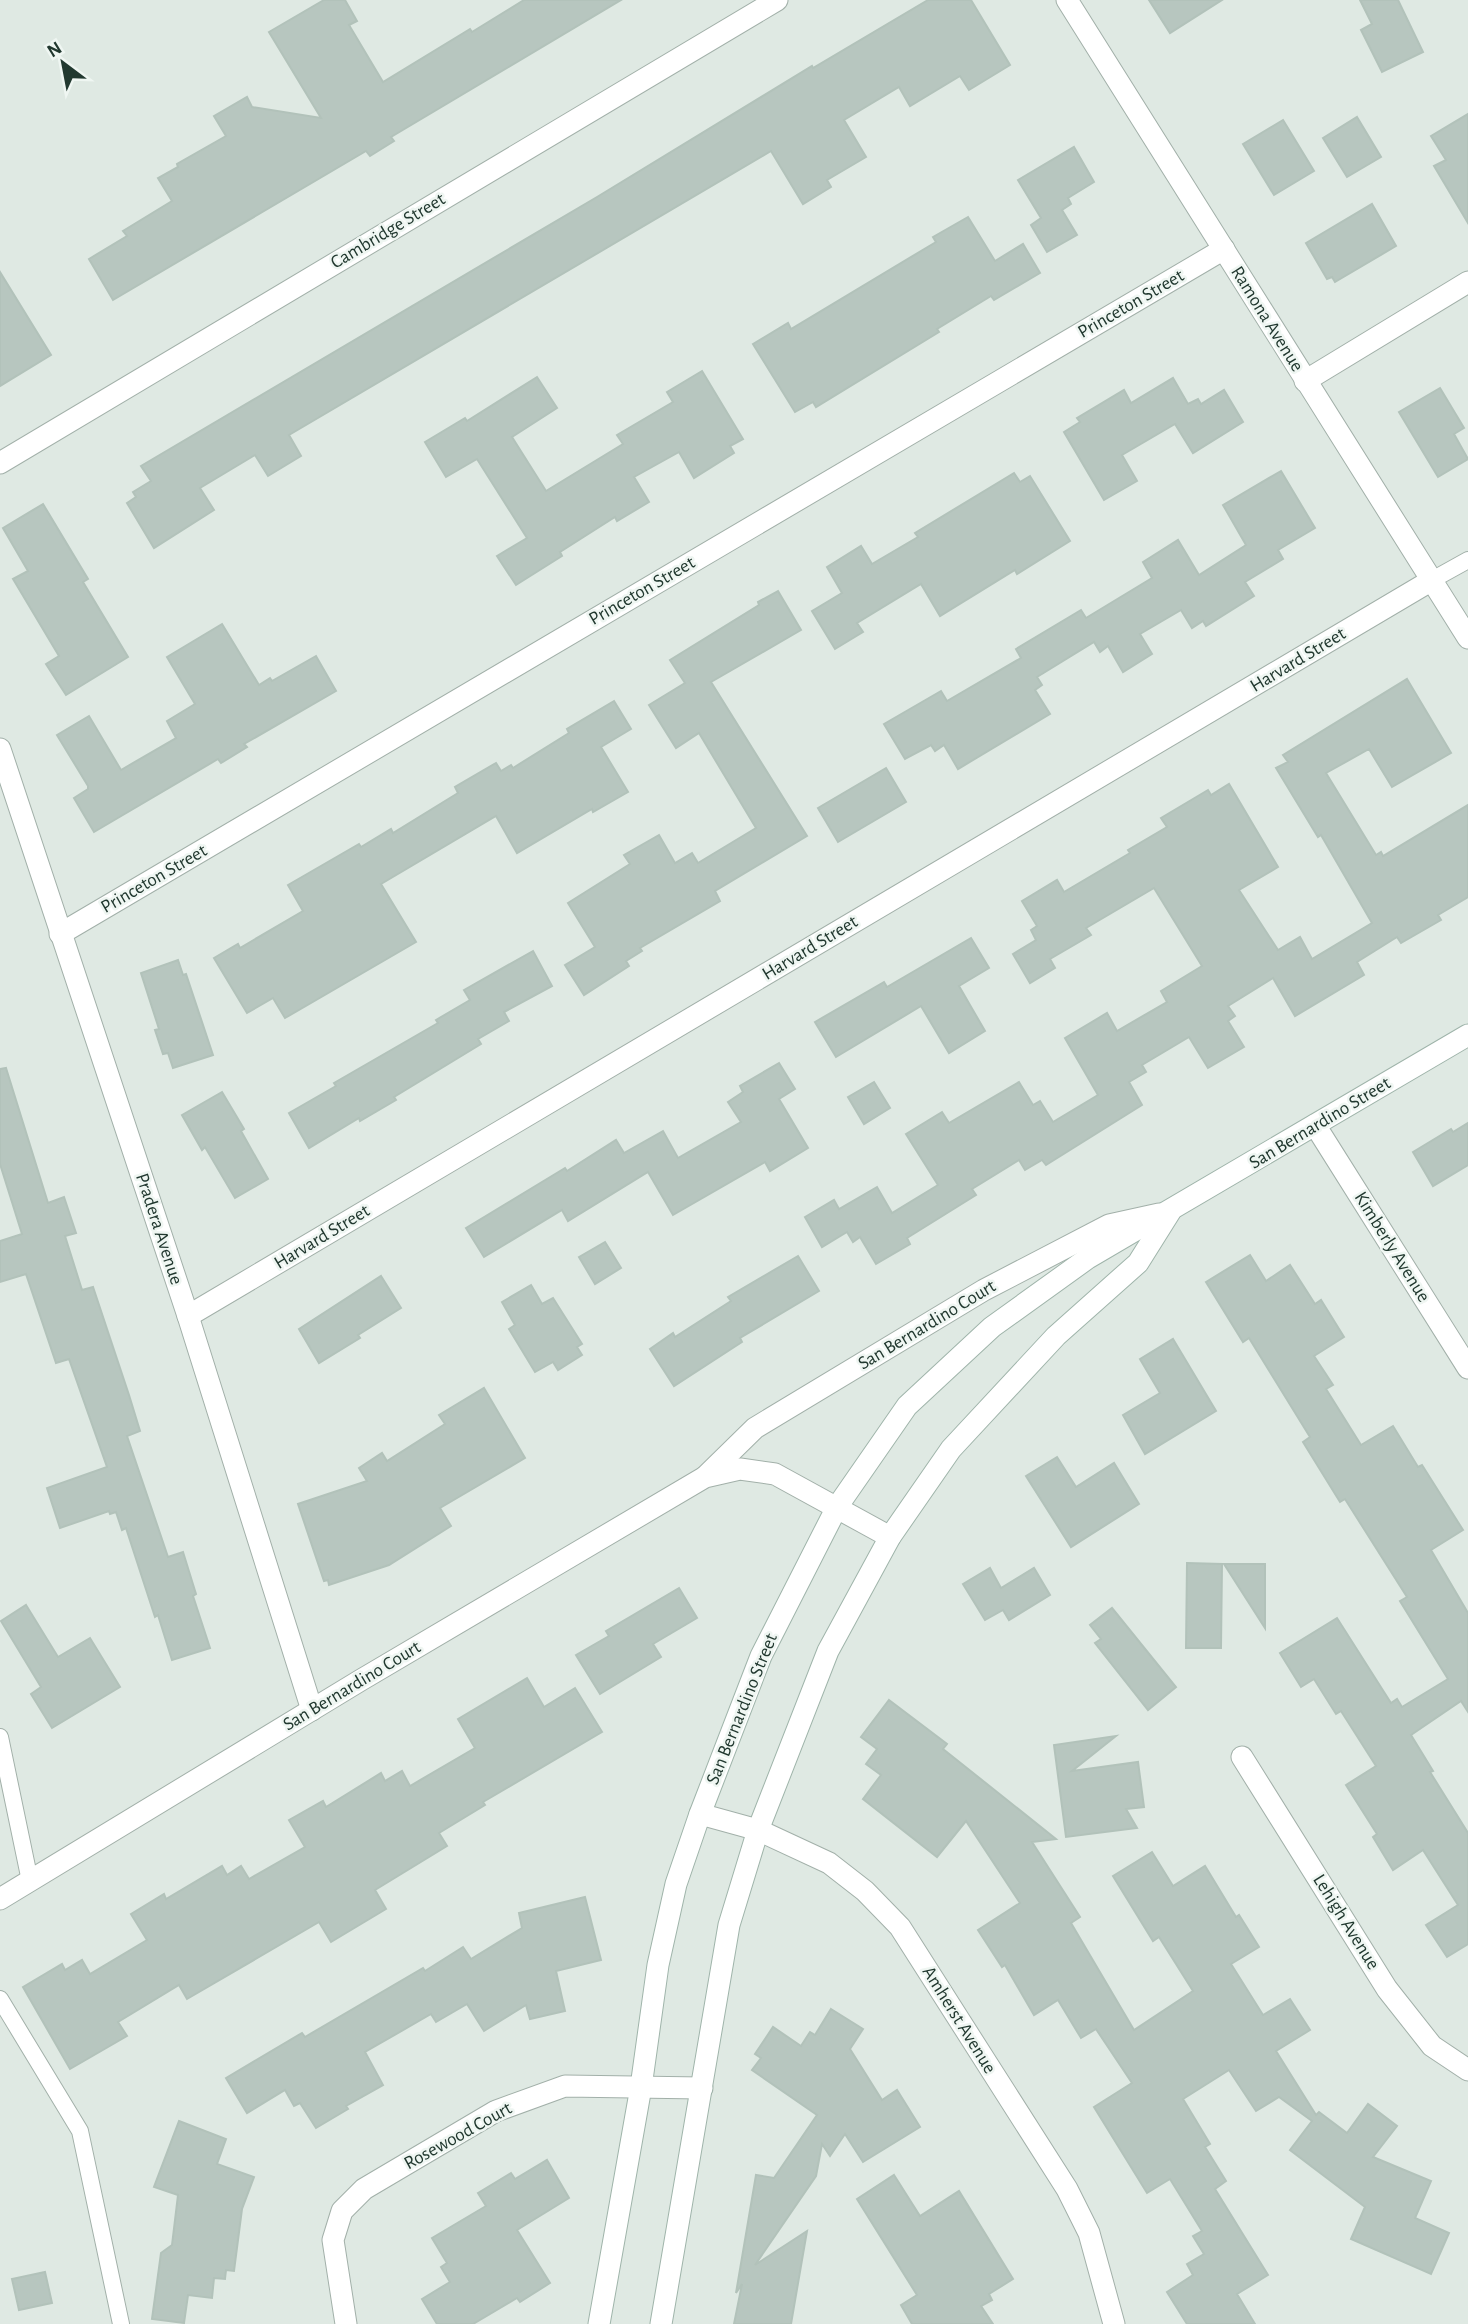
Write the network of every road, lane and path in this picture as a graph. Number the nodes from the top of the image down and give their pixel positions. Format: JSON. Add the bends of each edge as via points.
{"nodes":[{"id":1,"x":777,"y":0,"type":"edge"},
{"id":2,"x":1067,"y":0,"type":"edge"},
{"id":3,"x":1224,"y":249,"type":"junction"},
{"id":4,"x":1468,"y":282,"type":"edge"},
{"id":5,"x":1305,"y":381,"type":"junction"},
{"id":6,"x":0,"y":463,"type":"edge"},
{"id":7,"x":1468,"y":560,"type":"edge"},
{"id":8,"x":1432,"y":580,"type":"junction"},
{"id":9,"x":1468,"y":638,"type":"edge"},
{"id":10,"x":2,"y":763,"type":"edge"},
{"id":11,"x":60,"y":934,"type":"junction"},
{"id":12,"x":1468,"y":1035,"type":"edge"},
{"id":13,"x":1315,"y":1125,"type":"junction"},
{"id":14,"x":1171,"y":1211,"type":"junction"},
{"id":15,"x":188,"y":1317,"type":"junction"},
{"id":16,"x":1468,"y":1368,"type":"edge"},
{"id":17,"x":705,"y":1478,"type":"junction"},
{"id":18,"x":837,"y":1507,"type":"junction"},
{"id":19,"x":890,"y":1536,"type":"junction"},
{"id":20,"x":312,"y":1710,"type":"junction"},
{"id":21,"x":0,"y":1737,"type":"edge"},
{"id":22,"x":1242,"y":1757,"type":"dead end"},
{"id":23,"x":700,"y":1814,"type":"junction"},
{"id":24,"x":758,"y":1830,"type":"junction"},
{"id":25,"x":30,"y":1881,"type":"junction"},
{"id":26,"x":0,"y":1899,"type":"edge"},
{"id":27,"x":0,"y":1999,"type":"edge"},
{"id":28,"x":1468,"y":2070,"type":"edge"},
{"id":29,"x":641,"y":2087,"type":"junction"},
{"id":30,"x":702,"y":2088,"type":"junction"},
{"id":31,"x":121,"y":2324,"type":"edge"},
{"id":32,"x":346,"y":2324,"type":"edge"},
{"id":33,"x":599,"y":2324,"type":"edge"},
{"id":34,"x":661,"y":2324,"type":"edge"},
{"id":35,"x":1114,"y":2324,"type":"edge"}],
"edges":[{"from":1,"to":6,"type":"street","name":"Cambridge Street"},
{"from":2,"to":3,"type":"street","name":"Ramona Avenue"},
{"from":3,"to":5,"type":"street","name":"Ramona Avenue"},
{"from":3,"to":11,"type":"street","name":"Princeton Street"},
{"from":4,"to":5,"type":"street"},
{"from":5,"to":8,"type":"street","name":"Ramona Avenue"},
{"from":7,"to":8,"type":"lane"},
{"from":8,"to":9,"type":"street","name":"Ramona Avenue"},
{"from":8,"to":15,"type":"street","name":"Harvard Street"},
{"from":10,"to":11,"type":"street","name":"Pradera Avenue"},
{"from":11,"to":15,"type":"street","name":"Pradera Avenue"},
{"from":12,"to":13,"type":"street","name":"San Bernardino Street"},
{"from":13,"to":14,"type":"street","name":"San Bernardino Street"},
{"from":13,"to":16,"type":"street","name":"Kimberly Avenue"},
{"from":14,"to":17,"type":"street","name":"San Bernardino Court","via":[[1110,1225],[984,1290],[755,1428]]},
{"from":14,"to":18,"type":"street","name":"San Bernardino Street","via":[[1088,1258],[992,1327],[907,1406]]},
{"from":14,"to":19,"type":"street","name":"San Bernardino Street","via":[[1138,1263],[1056,1336],[951,1449]]},
{"from":15,"to":20,"type":"street","name":"Pradera Avenue"},
{"from":17,"to":18,"type":"street","name":"San Bernardino Court","via":[[740,1469],[775,1474]]},
{"from":17,"to":20,"type":"street","name":"San Bernardino Court"},
{"from":18,"to":19,"type":"street","name":"San Bernardino Court"},
{"from":18,"to":23,"type":"street","name":"San Bernardino Street","via":[[761,1656]]},
{"from":19,"to":24,"type":"street","name":"San Bernardino Street","via":[[828,1651]]},
{"from":20,"to":25,"type":"street","name":"San Bernardino Court"},
{"from":21,"to":25,"type":"lane"},
{"from":22,"to":28,"type":"street","name":"Lehigh Avenue","via":[[1387,1989],[1432,2046]]},
{"from":23,"to":24,"type":"street","name":"Amherst Avenue"},
{"from":23,"to":29,"type":"street","name":"San Bernardino Street","via":[[676,1884],[658,1965]]},
{"from":24,"to":30,"type":"street","name":"San Bernardino Street","via":[[729,1925]]},
{"from":24,"to":35,"type":"street","name":"Amherst Avenue","via":[[829,1863],[900,1927],[1067,2189],[1089,2233]]},
{"from":25,"to":26,"type":"street","name":"San Bernardino Court"},
{"from":27,"to":31,"type":"lane","via":[[80,2131]]},
{"from":29,"to":30,"type":"street","name":"Rosewood Court"},
{"from":29,"to":32,"type":"street","name":"Rosewood Court","via":[[565,2086],[496,2111],[364,2189],[342,2211],[333,2240]]},
{"from":29,"to":33,"type":"street","name":"San Bernardino Street"},
{"from":30,"to":34,"type":"street","name":"San Bernardino Street"}]}
